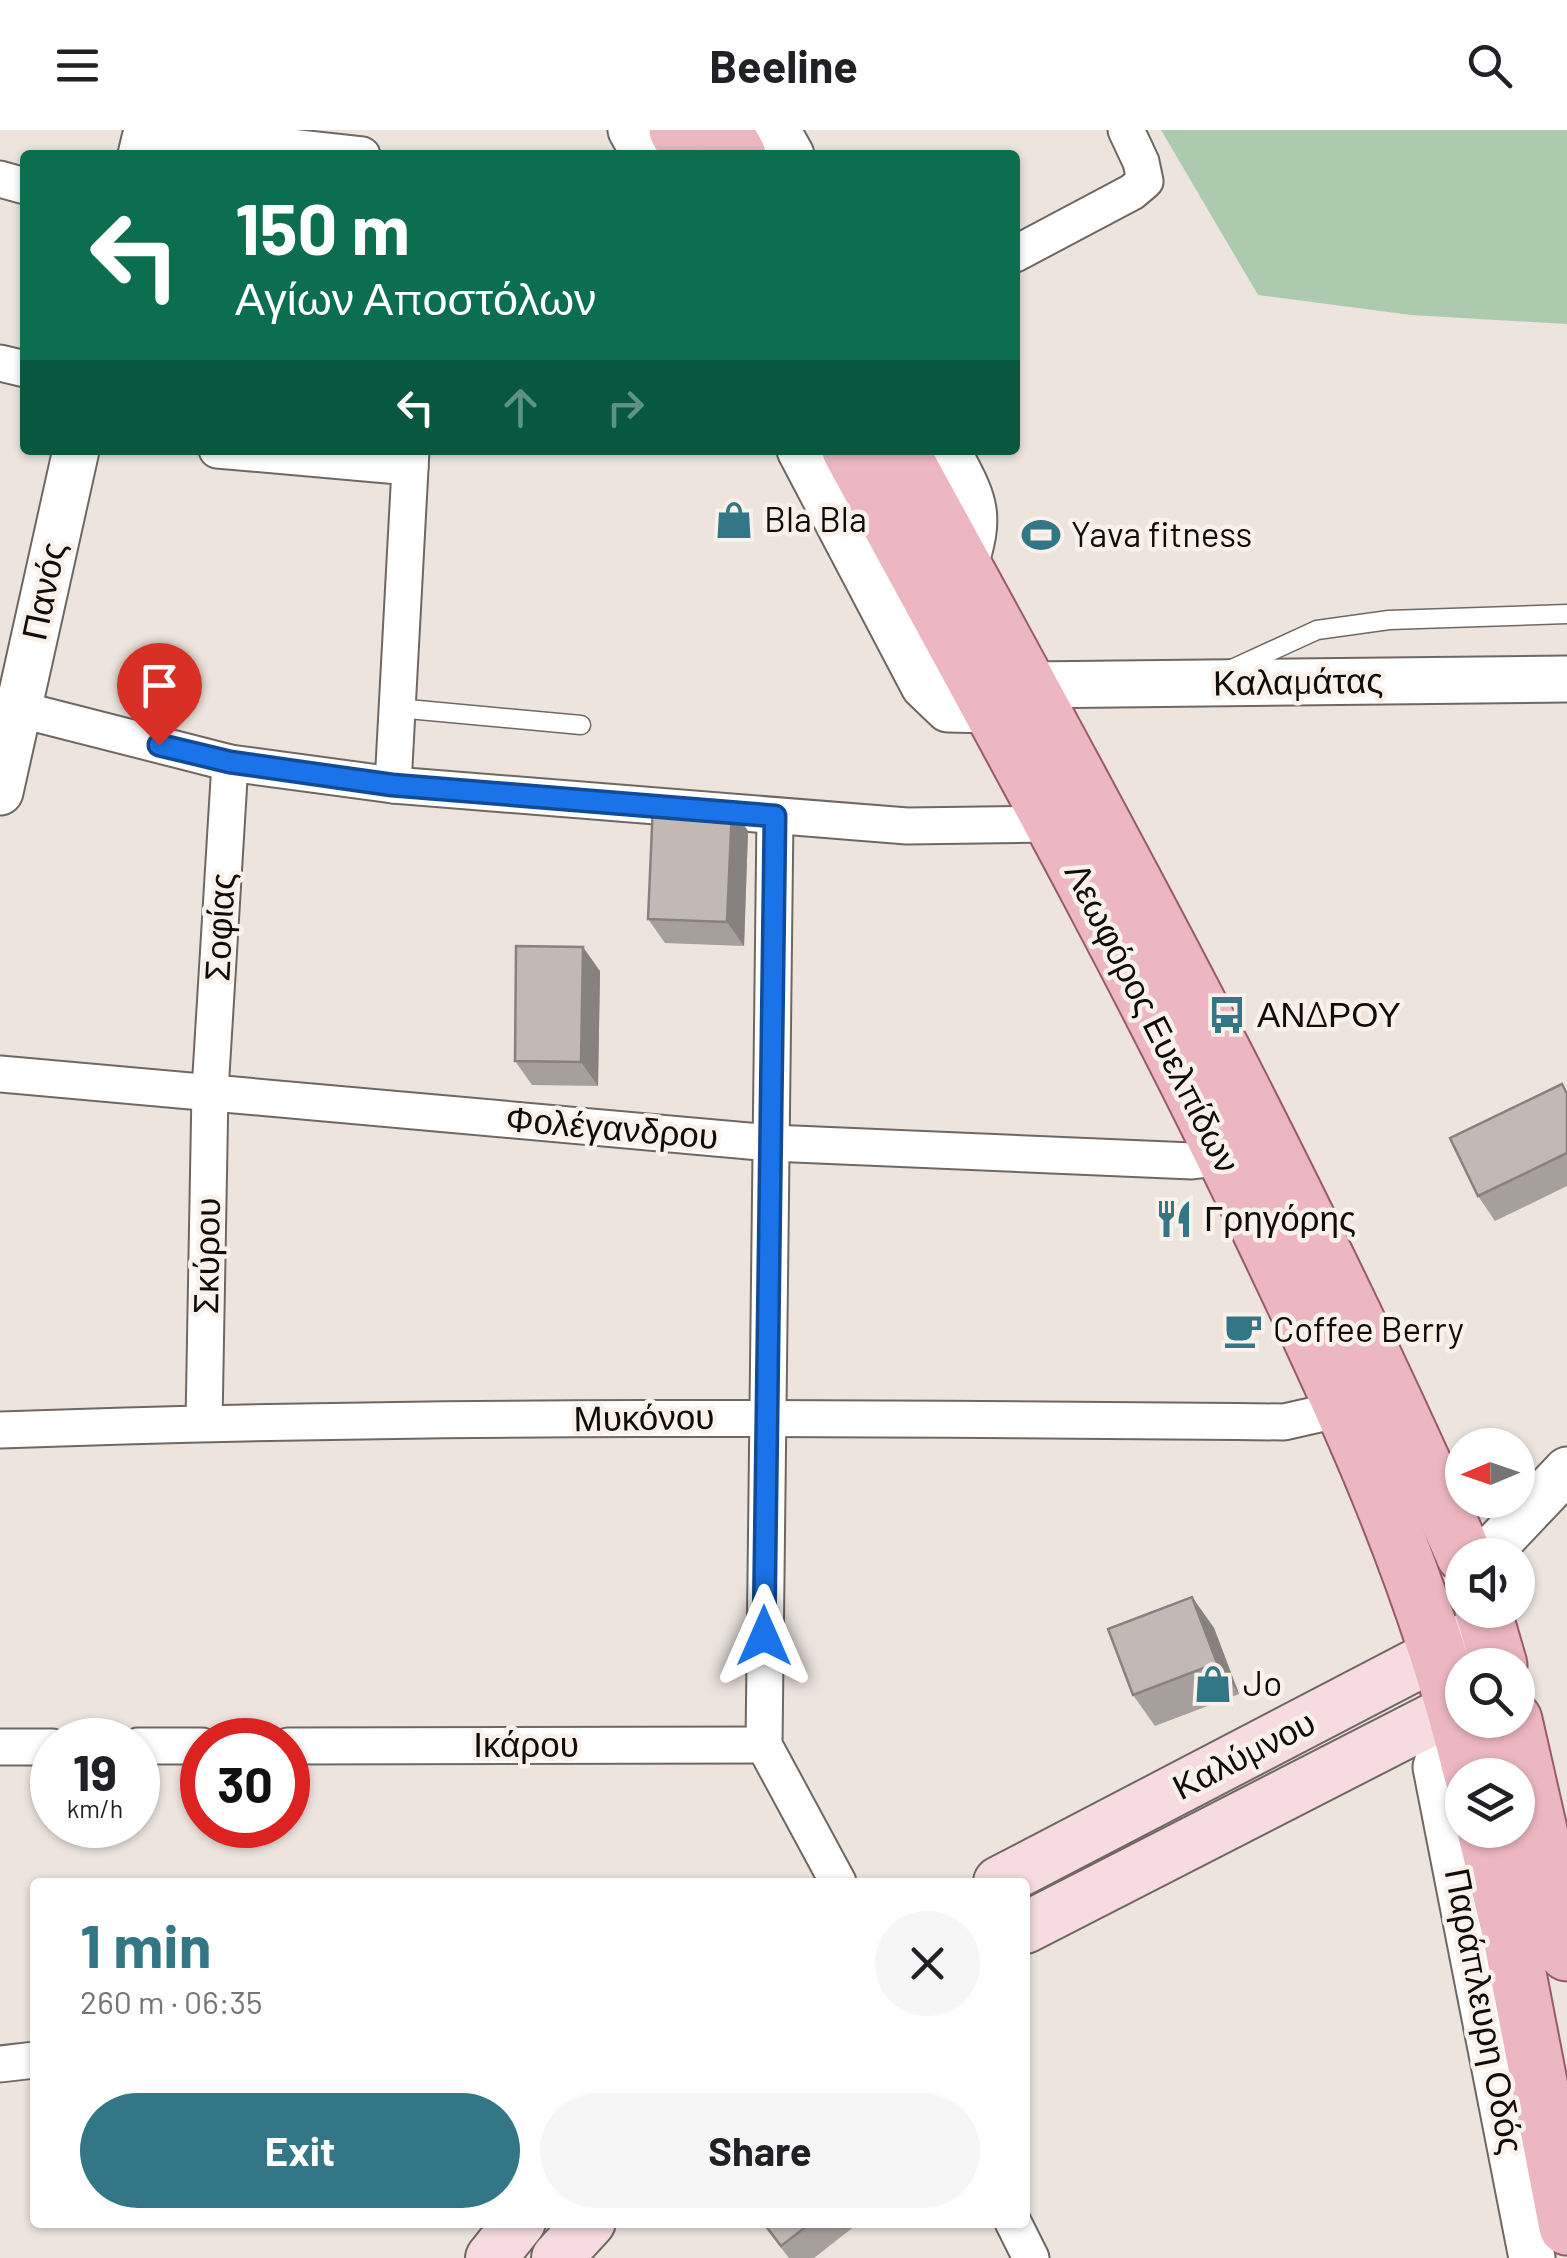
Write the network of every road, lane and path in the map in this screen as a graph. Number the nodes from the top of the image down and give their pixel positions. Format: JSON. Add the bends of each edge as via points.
{"nodes":[{"id":1,"x":1126,"y":130,"type":"edge"},
{"id":2,"x":147,"y":131,"type":"edge"},
{"id":3,"x":317,"y":150,"type":"edge"},
{"id":4,"x":1020,"y":251,"type":"edge"},
{"id":5,"x":75,"y":455,"type":"edge"},
{"id":6,"x":325,"y":455,"type":"edge"},
{"id":7,"x":803,"y":455,"type":"edge"},
{"id":8,"x":853,"y":455,"type":"edge"},
{"id":9,"x":903,"y":455,"type":"edge"},
{"id":10,"x":950,"y":455,"type":"edge"},
{"id":11,"x":411,"y":459,"type":"edge"},
{"id":12,"x":964,"y":567,"type":"junction"},
{"id":13,"x":1567,"y":614,"type":"edge"},
{"id":14,"x":1567,"y":678,"type":"edge"},
{"id":15,"x":1199,"y":683,"type":"junction"},
{"id":16,"x":1010,"y":698,"type":"junction"},
{"id":17,"x":397,"y":708,"type":"junction"},
{"id":18,"x":18,"y":709,"type":"junction"},
{"id":19,"x":581,"y":725,"type":"dead end"},
{"id":20,"x":230,"y":762,"type":"junction"},
{"id":21,"x":392,"y":785,"type":"junction"},
{"id":22,"x":0,"y":792,"type":"edge"},
{"id":23,"x":775,"y":816,"type":"junction"},
{"id":24,"x":1052,"y":824,"type":"junction"},
{"id":25,"x":0,"y":1074,"type":"edge"},
{"id":26,"x":210,"y":1091,"type":"junction"},
{"id":27,"x":771,"y":1143,"type":"junction"},
{"id":28,"x":1225,"y":1157,"type":"junction"},
{"id":29,"x":1346,"y":1408,"type":"junction"},
{"id":30,"x":765,"y":1417,"type":"junction"},
{"id":31,"x":204,"y":1422,"type":"junction"},
{"id":32,"x":0,"y":1430,"type":"edge"},
{"id":33,"x":1567,"y":1470,"type":"edge"},
{"id":34,"x":1457,"y":1538,"type":"edge"},
{"id":35,"x":1503,"y":1538,"type":"edge"},
{"id":36,"x":1491,"y":1634,"type":"edge"},
{"id":37,"x":1439,"y":1651,"type":"junction"},
{"id":38,"x":1445,"y":1668,"type":"edge"},
{"id":39,"x":1445,"y":1713,"type":"edge"},
{"id":40,"x":1447,"y":1738,"type":"edge"},
{"id":41,"x":1518,"y":1738,"type":"edge"},
{"id":42,"x":764,"y":1745,"type":"junction"},
{"id":43,"x":30,"y":1746,"type":"edge"},
{"id":44,"x":310,"y":1746,"type":"edge"},
{"id":45,"x":0,"y":1747,"type":"edge"},
{"id":46,"x":1489,"y":1848,"type":"edge"},
{"id":47,"x":836,"y":1878,"type":"edge"},
{"id":48,"x":1007,"y":1878,"type":"edge"},
{"id":49,"x":1030,"y":1925,"type":"edge"},
{"id":50,"x":1567,"y":1953,"type":"edge"},
{"id":51,"x":30,"y":2061,"type":"edge"},
{"id":52,"x":0,"y":2064,"type":"edge"},
{"id":53,"x":1567,"y":2226,"type":"edge"},
{"id":54,"x":515,"y":2228,"type":"edge"},
{"id":55,"x":584,"y":2228,"type":"edge"},
{"id":56,"x":1016,"y":2228,"type":"edge"},
{"id":57,"x":491,"y":2258,"type":"edge"},
{"id":58,"x":556,"y":2258,"type":"edge"},
{"id":59,"x":1031,"y":2258,"type":"edge"},
{"id":60,"x":1532,"y":2258,"type":"edge"}],
"edges":[{"from":1,"to":4,"type":"street","via":[[1145,181]]},
{"from":2,"to":3,"type":"street"},
{"from":5,"to":18,"type":"street","name":"Πανός"},
{"from":6,"to":11,"type":"street"},
{"from":7,"to":16,"type":"street","name":"Καλαμάτας","via":[[924,686],[948,709]]},
{"from":8,"to":16,"type":"main road","name":"Λεωφόρος Ευελπίδων"},
{"from":9,"to":12,"type":"main road","name":"Λεωφόρος Ευελπίδων"},
{"from":10,"to":12,"type":"street","via":[[971,495],[976,532]]},
{"from":11,"to":17,"type":"street"},
{"from":12,"to":16,"type":"main road","name":"Λεωφόρος Ευελπίδων"},
{"from":13,"to":15,"type":"lane","via":[[1389,620],[1317,630]]},
{"from":14,"to":15,"type":"street","name":"Καλαμάτας"},
{"from":15,"to":16,"type":"street","name":"Καλαμάτας"},
{"from":16,"to":24,"type":"main road","name":"Λεωφόρος Ευελπίδων"},
{"from":16,"to":34,"type":"main road","name":"Λεωφόρος Ευελπίδων","via":[[1256,1117],[1391,1388]]},
{"from":17,"to":19,"type":"lane"},
{"from":17,"to":21,"type":"street"},
{"from":18,"to":20,"type":"street"},
{"from":18,"to":22,"type":"street","name":"Πανός"},
{"from":20,"to":21,"type":"street"},
{"from":20,"to":26,"type":"street","name":"Σοφίας"},
{"from":21,"to":23,"type":"street"},
{"from":23,"to":24,"type":"street","via":[[907,826]]},
{"from":23,"to":27,"type":"street"},
{"from":24,"to":28,"type":"main road","name":"Λεωφόρος Ευελπίδων"},
{"from":25,"to":26,"type":"street","name":"Φολέγανδρου"},
{"from":26,"to":27,"type":"street","name":"Φολέγανδρου"},
{"from":26,"to":31,"type":"street","name":"Σκύρου"},
{"from":27,"to":28,"type":"street","name":"Φολέγανδρου","via":[[1192,1162]]},
{"from":27,"to":30,"type":"street"},
{"from":28,"to":29,"type":"main road","name":"Λεωφόρος Ευελπίδων"},
{"from":29,"to":30,"type":"street","name":"Μυκόνου","via":[[1284,1422]]},
{"from":29,"to":37,"type":"main road","name":"Λεωφόρος Ευελπίδων"},
{"from":30,"to":31,"type":"street","name":"Μυκόνου"},
{"from":30,"to":42,"type":"street"},
{"from":31,"to":32,"type":"street","name":"Μυκόνου"},
{"from":33,"to":35,"type":"street"},
{"from":36,"to":37,"type":"main road","name":"Καλύμνου"},
{"from":37,"to":38,"type":"main road","name":"Λεωφόρος Ευελπίδων"},
{"from":37,"to":48,"type":"main road","name":"Καλύμνου"},
{"from":39,"to":49,"type":"main road","name":"Καλύμνου"},
{"from":40,"to":60,"type":"street","name":"Παράπλευρη Οδός","via":[[1436,1767]]},
{"from":41,"to":50,"type":"main road"},
{"from":42,"to":44,"type":"street","name":"Ικάρου"},
{"from":42,"to":47,"type":"street"},
{"from":43,"to":45,"type":"street"},
{"from":46,"to":53,"type":"main road"},
{"from":51,"to":52,"type":"street"},
{"from":54,"to":57,"type":"main road"},
{"from":55,"to":58,"type":"main road"},
{"from":56,"to":59,"type":"street"}]}
